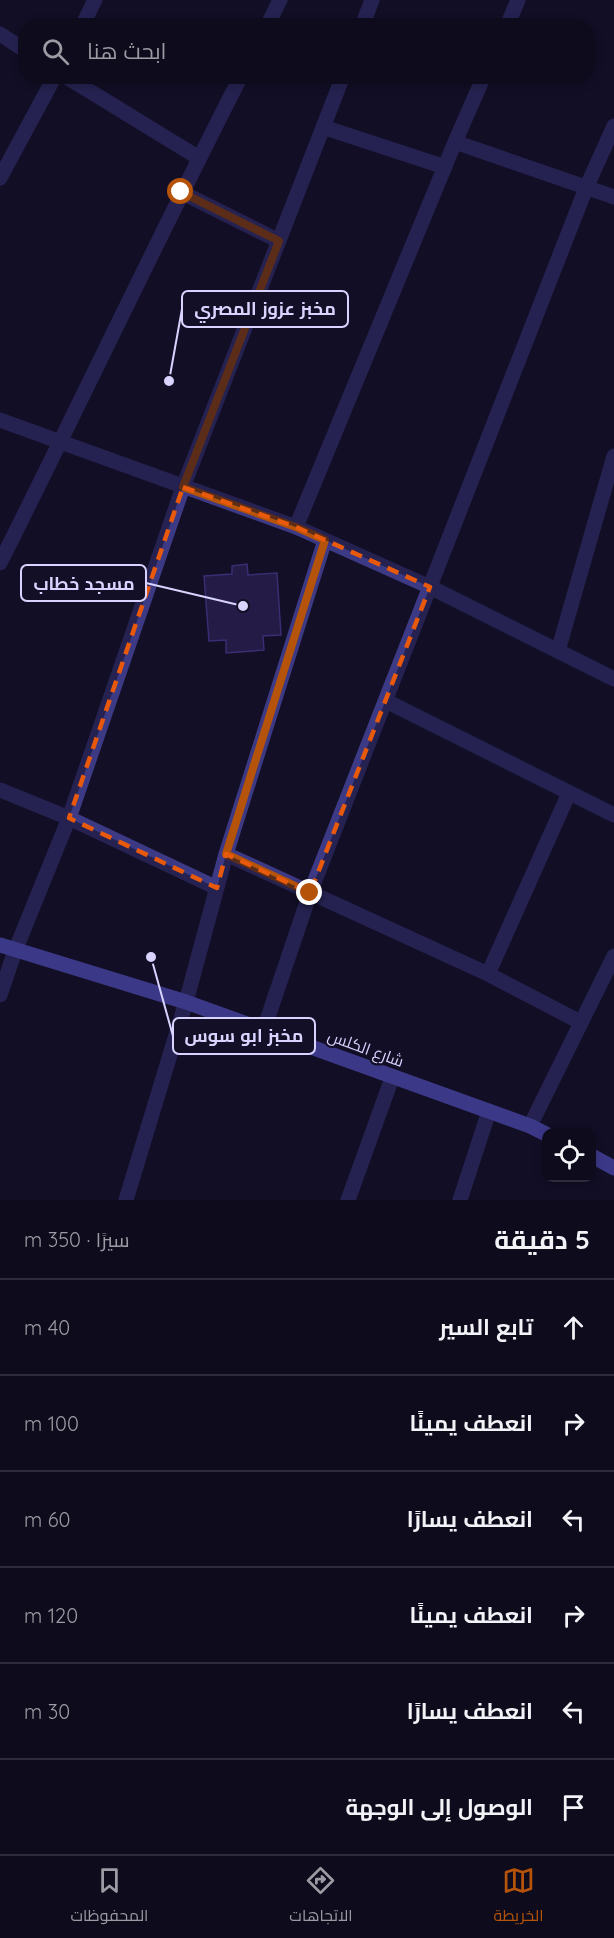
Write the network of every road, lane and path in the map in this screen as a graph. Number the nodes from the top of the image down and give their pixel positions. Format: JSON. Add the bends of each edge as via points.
{"nodes":[{"id":1,"x":95,"y":0,"type":"edge"},
{"id":2,"x":280,"y":0,"type":"edge"},
{"id":3,"x":372,"y":0,"type":"edge"},
{"id":4,"x":518,"y":0,"type":"edge"},
{"id":5,"x":86,"y":18,"type":"edge"},
{"id":6,"x":271,"y":18,"type":"edge"},
{"id":7,"x":365,"y":18,"type":"edge"},
{"id":8,"x":510,"y":18,"type":"edge"},
{"id":9,"x":0,"y":34,"type":"edge"},
{"id":10,"x":18,"y":46,"type":"edge"},
{"id":11,"x":51,"y":84,"type":"edge"},
{"id":12,"x":78,"y":84,"type":"edge"},
{"id":13,"x":237,"y":84,"type":"edge"},
{"id":14,"x":339,"y":84,"type":"edge"},
{"id":15,"x":480,"y":84,"type":"edge"},
{"id":16,"x":614,"y":126,"type":"edge"},
{"id":17,"x":323,"y":127,"type":"junction"},
{"id":18,"x":455,"y":142,"type":"junction"},
{"id":19,"x":199,"y":158,"type":"junction"},
{"id":20,"x":445,"y":167,"type":"junction"},
{"id":21,"x":0,"y":178,"type":"edge"},
{"id":22,"x":586,"y":188,"type":"junction"},
{"id":23,"x":181,"y":192,"type":"junction"},
{"id":24,"x":614,"y":196,"type":"edge"},
{"id":25,"x":279,"y":241,"type":"junction"},
{"id":26,"x":0,"y":420,"type":"edge"},
{"id":27,"x":60,"y":443,"type":"junction"},
{"id":28,"x":614,"y":456,"type":"edge"},
{"id":29,"x":183,"y":487,"type":"junction"},
{"id":30,"x":296,"y":527,"type":"junction"},
{"id":31,"x":325,"y":540,"type":"junction"},
{"id":32,"x":0,"y":563,"type":"edge"},
{"id":33,"x":430,"y":587,"type":"junction"},
{"id":34,"x":558,"y":651,"type":"junction"},
{"id":35,"x":614,"y":679,"type":"edge"},
{"id":36,"x":386,"y":701,"type":"junction"},
{"id":37,"x":0,"y":790,"type":"edge"},
{"id":38,"x":569,"y":793,"type":"junction"},
{"id":39,"x":614,"y":815,"type":"edge"},
{"id":40,"x":69,"y":818,"type":"junction"},
{"id":41,"x":226,"y":854,"type":"junction"},
{"id":42,"x":217,"y":888,"type":"junction"},
{"id":43,"x":310,"y":893,"type":"junction"},
{"id":44,"x":0,"y":945,"type":"edge"},
{"id":45,"x":15,"y":951,"type":"junction"},
{"id":46,"x":614,"y":956,"type":"edge"},
{"id":47,"x":488,"y":974,"type":"junction"},
{"id":48,"x":0,"y":995,"type":"edge"},
{"id":49,"x":186,"y":1002,"type":"junction"},
{"id":50,"x":580,"y":1022,"type":"junction"},
{"id":51,"x":264,"y":1029,"type":"junction"},
{"id":52,"x":393,"y":1078,"type":"junction"},
{"id":53,"x":489,"y":1111,"type":"junction"},
{"id":54,"x":530,"y":1126,"type":"junction"},
{"id":55,"x":542,"y":1132,"type":"edge"},
{"id":56,"x":596,"y":1158,"type":"edge"},
{"id":57,"x":614,"y":1167,"type":"edge"},
{"id":58,"x":126,"y":1200,"type":"edge"},
{"id":59,"x":348,"y":1200,"type":"edge"},
{"id":60,"x":460,"y":1200,"type":"edge"}],
"edges":[{"from":1,"to":5,"type":"street"},
{"from":2,"to":6,"type":"street"},
{"from":3,"to":7,"type":"street"},
{"from":4,"to":8,"type":"street"},
{"from":9,"to":10,"type":"street"},
{"from":11,"to":21,"type":"street"},
{"from":12,"to":19,"type":"street"},
{"from":13,"to":19,"type":"street"},
{"from":14,"to":17,"type":"street"},
{"from":15,"to":18,"type":"street"},
{"from":16,"to":22,"type":"street"},
{"from":17,"to":20,"type":"street"},
{"from":17,"to":25,"type":"street"},
{"from":18,"to":20,"type":"street"},
{"from":18,"to":22,"type":"street"},
{"from":19,"to":23,"type":"street"},
{"from":20,"to":30,"type":"street"},
{"from":22,"to":24,"type":"street"},
{"from":22,"to":33,"type":"street"},
{"from":23,"to":25,"type":"street"},
{"from":23,"to":27,"type":"street"},
{"from":25,"to":29,"type":"street"},
{"from":26,"to":27,"type":"street"},
{"from":27,"to":29,"type":"street"},
{"from":27,"to":32,"type":"street"},
{"from":28,"to":34,"type":"street"},
{"from":29,"to":30,"type":"street"},
{"from":29,"to":40,"type":"street"},
{"from":30,"to":31,"type":"street"},
{"from":31,"to":33,"type":"street"},
{"from":31,"to":41,"type":"street"},
{"from":33,"to":34,"type":"street"},
{"from":33,"to":36,"type":"street"},
{"from":34,"to":35,"type":"street"},
{"from":36,"to":38,"type":"street"},
{"from":36,"to":43,"type":"street"},
{"from":37,"to":40,"type":"street"},
{"from":38,"to":39,"type":"street"},
{"from":38,"to":47,"type":"street"},
{"from":40,"to":42,"type":"street"},
{"from":40,"to":45,"type":"street"},
{"from":41,"to":42,"type":"street"},
{"from":41,"to":43,"type":"street"},
{"from":42,"to":49,"type":"street"},
{"from":43,"to":47,"type":"street"},
{"from":43,"to":51,"type":"street"},
{"from":44,"to":45,"type":"street","name":"شارع الكلس"},
{"from":45,"to":48,"type":"street"},
{"from":45,"to":49,"type":"street","name":"شارع الكلس"},
{"from":46,"to":50,"type":"street"},
{"from":47,"to":50,"type":"street"},
{"from":49,"to":51,"type":"street","name":"شارع الكلس"},
{"from":49,"to":58,"type":"street"},
{"from":50,"to":54,"type":"street"},
{"from":51,"to":52,"type":"street","name":"شارع الكلس"},
{"from":52,"to":53,"type":"street","name":"شارع الكلس"},
{"from":52,"to":59,"type":"street"},
{"from":53,"to":54,"type":"street","name":"شارع الكلس"},
{"from":53,"to":60,"type":"street"},
{"from":54,"to":55,"type":"street","name":"شارع الكلس"},
{"from":56,"to":57,"type":"street"}]}
